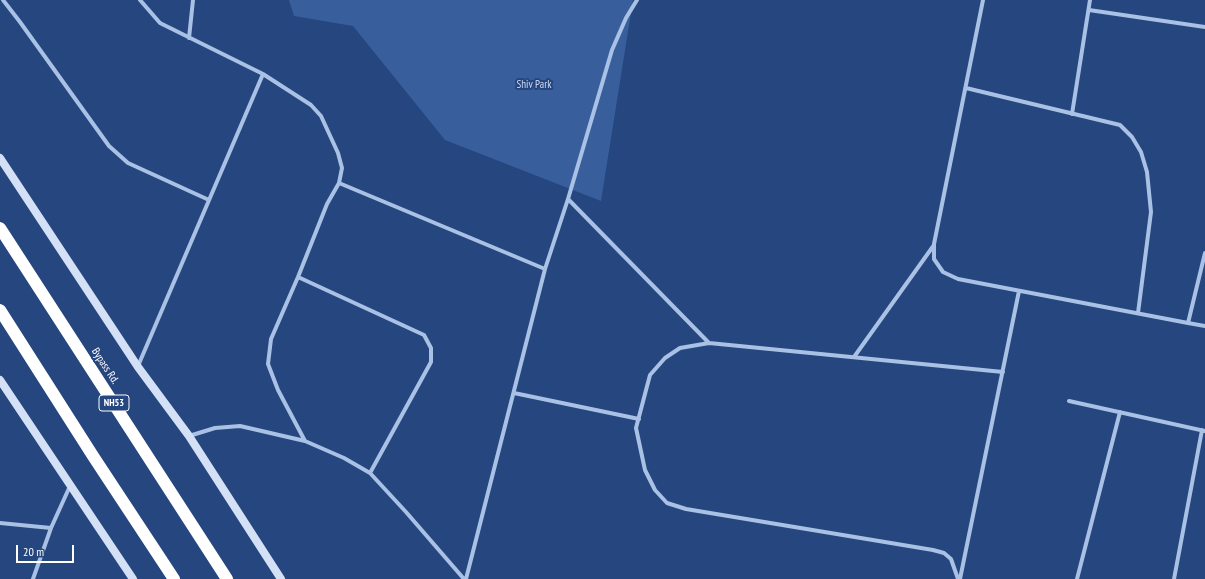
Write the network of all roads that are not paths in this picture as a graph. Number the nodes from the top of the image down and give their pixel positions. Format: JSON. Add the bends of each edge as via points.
{"nodes":[{"id":1,"x":3,"y":0,"type":"edge"},
{"id":2,"x":140,"y":0,"type":"edge"},
{"id":3,"x":192,"y":0,"type":"edge"},
{"id":4,"x":637,"y":0,"type":"edge"},
{"id":5,"x":983,"y":0,"type":"edge"},
{"id":6,"x":1090,"y":0,"type":"edge"},
{"id":7,"x":1089,"y":10,"type":"junction"},
{"id":8,"x":1205,"y":28,"type":"edge"},
{"id":9,"x":189,"y":38,"type":"junction"},
{"id":10,"x":263,"y":74,"type":"junction"},
{"id":11,"x":966,"y":88,"type":"junction"},
{"id":12,"x":1072,"y":114,"type":"junction"},
{"id":13,"x":0,"y":158,"type":"edge"},
{"id":14,"x":339,"y":183,"type":"junction"},
{"id":15,"x":568,"y":199,"type":"junction"},
{"id":16,"x":209,"y":200,"type":"junction"},
{"id":17,"x":0,"y":228,"type":"edge"},
{"id":18,"x":934,"y":244,"type":"junction"},
{"id":19,"x":1205,"y":252,"type":"edge"},
{"id":20,"x":545,"y":269,"type":"junction"},
{"id":21,"x":298,"y":278,"type":"junction"},
{"id":22,"x":1019,"y":291,"type":"junction"},
{"id":23,"x":0,"y":310,"type":"edge"},
{"id":24,"x":1138,"y":314,"type":"junction"},
{"id":25,"x":1188,"y":323,"type":"junction"},
{"id":26,"x":1205,"y":326,"type":"edge"},
{"id":27,"x":709,"y":343,"type":"junction"},
{"id":28,"x":854,"y":358,"type":"junction"},
{"id":29,"x":138,"y":367,"type":"junction"},
{"id":30,"x":1003,"y":372,"type":"junction"},
{"id":31,"x":0,"y":380,"type":"edge"},
{"id":32,"x":514,"y":392,"type":"junction"},
{"id":33,"x":1069,"y":401,"type":"dead end"},
{"id":34,"x":1120,"y":412,"type":"junction"},
{"id":35,"x":639,"y":419,"type":"junction"},
{"id":36,"x":1203,"y":431,"type":"edge"},
{"id":37,"x":189,"y":436,"type":"junction"},
{"id":38,"x":305,"y":441,"type":"junction"},
{"id":39,"x":370,"y":473,"type":"junction"},
{"id":40,"x":70,"y":486,"type":"junction"},
{"id":41,"x":0,"y":523,"type":"edge"},
{"id":42,"x":51,"y":528,"type":"junction"},
{"id":43,"x":33,"y":579,"type":"edge"},
{"id":44,"x":133,"y":579,"type":"edge"},
{"id":45,"x":174,"y":579,"type":"edge"},
{"id":46,"x":227,"y":579,"type":"edge"},
{"id":47,"x":280,"y":579,"type":"edge"},
{"id":48,"x":465,"y":579,"type":"edge"},
{"id":49,"x":959,"y":579,"type":"edge"},
{"id":50,"x":1077,"y":579,"type":"edge"},
{"id":51,"x":1174,"y":579,"type":"edge"}],
"edges":[{"from":1,"to":16,"type":"street","via":[[109,146],[128,163]]},
{"from":2,"to":9,"type":"street","via":[[160,23]]},
{"from":3,"to":9,"type":"street"},
{"from":4,"to":15,"type":"street","via":[[612,50]]},
{"from":5,"to":11,"type":"street"},
{"from":6,"to":7,"type":"street"},
{"from":7,"to":8,"type":"street"},
{"from":7,"to":12,"type":"street"},
{"from":9,"to":10,"type":"street"},
{"from":10,"to":14,"type":"street","via":[[311,105],[321,116],[338,153],[342,168]]},
{"from":10,"to":16,"type":"street"},
{"from":11,"to":12,"type":"street"},
{"from":11,"to":18,"type":"street"},
{"from":12,"to":24,"type":"street","via":[[1120,126],[1132,137],[1141,152],[1147,172],[1151,212]]},
{"from":13,"to":29,"type":"street"},
{"from":14,"to":20,"type":"street"},
{"from":14,"to":21,"type":"street","via":[[327,204]]},
{"from":15,"to":20,"type":"street"},
{"from":15,"to":27,"type":"street"},
{"from":16,"to":29,"type":"street"},
{"from":17,"to":46,"type":"highway","name":"Bypass Rd.","number":"NH53"},
{"from":18,"to":22,"type":"street","via":[[934,259],[943,272],[958,279]]},
{"from":18,"to":28,"type":"street"},
{"from":19,"to":25,"type":"street"},
{"from":20,"to":32,"type":"street"},
{"from":21,"to":38,"type":"street","via":[[271,339],[268,364],[278,390]]},
{"from":21,"to":39,"type":"street","via":[[424,334],[431,348],[431,362]]},
{"from":22,"to":24,"type":"street"},
{"from":22,"to":30,"type":"street"},
{"from":23,"to":45,"type":"highway"},
{"from":24,"to":25,"type":"street"},
{"from":25,"to":26,"type":"street"},
{"from":27,"to":28,"type":"street"},
{"from":27,"to":35,"type":"street","via":[[680,348],[665,358],[650,375]]},
{"from":28,"to":30,"type":"street"},
{"from":29,"to":37,"type":"street"},
{"from":30,"to":49,"type":"street"},
{"from":31,"to":40,"type":"street"},
{"from":32,"to":35,"type":"street"},
{"from":32,"to":48,"type":"street"},
{"from":33,"to":34,"type":"street"},
{"from":34,"to":36,"type":"street"},
{"from":34,"to":50,"type":"street"},
{"from":35,"to":49,"type":"street","via":[[636,428],[645,470],[655,490],[667,503],[686,509],[933,550],[951,558]]},
{"from":36,"to":51,"type":"street"},
{"from":37,"to":38,"type":"street","via":[[215,428],[240,426]]},
{"from":37,"to":47,"type":"street"},
{"from":38,"to":39,"type":"street"},
{"from":39,"to":48,"type":"street"},
{"from":40,"to":42,"type":"street"},
{"from":40,"to":44,"type":"street"},
{"from":41,"to":42,"type":"street"},
{"from":42,"to":43,"type":"street"}]}
